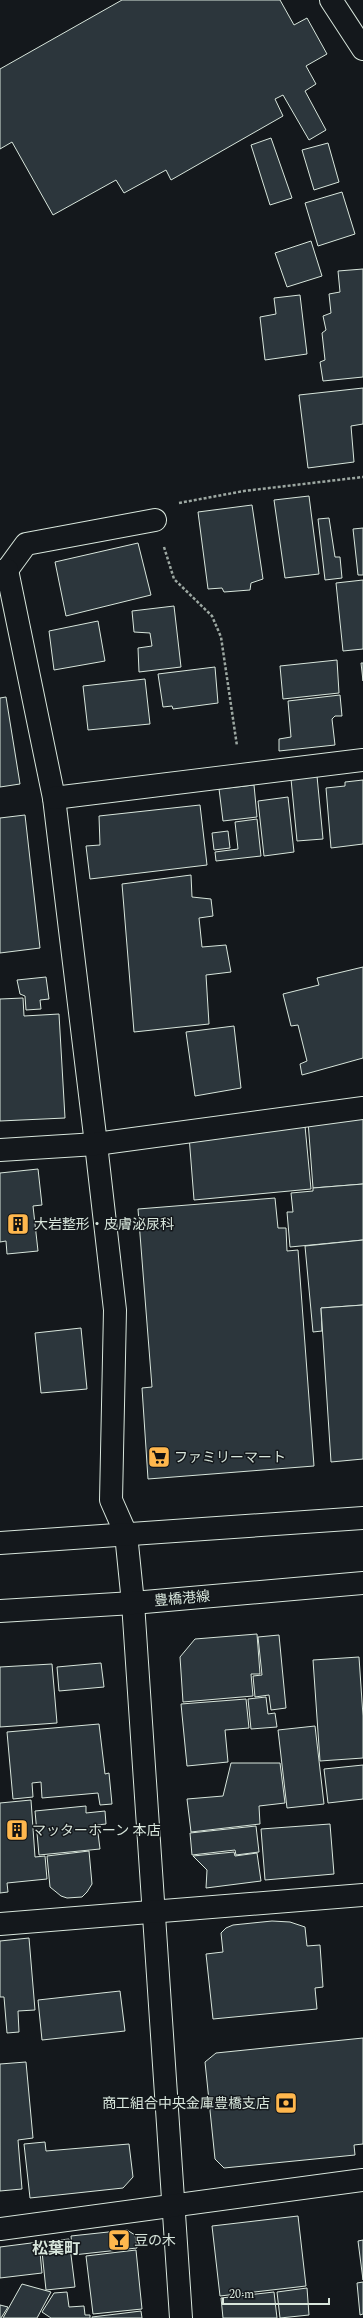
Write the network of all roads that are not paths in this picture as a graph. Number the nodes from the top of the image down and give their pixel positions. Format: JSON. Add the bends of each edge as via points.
{"nodes":[{"id":1,"x":331,"y":0,"type":"edge"},
{"id":2,"x":363,"y":49,"type":"edge"},
{"id":3,"x":155,"y":520,"type":"road end"},
{"id":4,"x":4,"y":571,"type":"edge"},
{"id":5,"x":363,"y":760,"type":"edge"},
{"id":6,"x":54,"y":798,"type":"junction"},
{"id":7,"x":363,"y":1108,"type":"edge"},
{"id":8,"x":96,"y":1144,"type":"junction"},
{"id":9,"x":0,"y":1150,"type":"edge"},
{"id":10,"x":363,"y":1518,"type":"edge"},
{"id":11,"x":126,"y":1534,"type":"junction"},
{"id":12,"x":0,"y":1543,"type":"edge"},
{"id":13,"x":363,"y":1582,"type":"edge"},
{"id":14,"x":133,"y":1602,"type":"junction"},
{"id":15,"x":0,"y":1611,"type":"edge"},
{"id":16,"x":363,"y":1895,"type":"edge"},
{"id":17,"x":154,"y":1912,"type":"junction"},
{"id":18,"x":0,"y":1924,"type":"edge"},
{"id":19,"x":363,"y":2180,"type":"edge"},
{"id":20,"x":173,"y":2206,"type":"junction"},
{"id":21,"x":0,"y":2229,"type":"edge"},
{"id":22,"x":181,"y":2318,"type":"edge"}],
"edges":[{"from":1,"to":2,"type":"street"},
{"from":3,"to":4,"type":"street","via":[[26,544]]},
{"from":4,"to":6,"type":"street"},
{"from":5,"to":6,"type":"street"},
{"from":6,"to":8,"type":"street"},
{"from":7,"to":8,"type":"street"},
{"from":8,"to":9,"type":"street"},
{"from":8,"to":11,"type":"street","via":[[115,1310],[111,1500]]},
{"from":10,"to":11,"type":"street"},
{"from":11,"to":12,"type":"street"},
{"from":11,"to":14,"type":"street"},
{"from":13,"to":14,"type":"street","name":"豊橋港線"},
{"from":14,"to":15,"type":"street","name":"豊橋港線"},
{"from":14,"to":17,"type":"street"},
{"from":16,"to":17,"type":"street"},
{"from":17,"to":18,"type":"street"},
{"from":17,"to":20,"type":"street"},
{"from":19,"to":20,"type":"street"},
{"from":20,"to":21,"type":"street"},
{"from":20,"to":22,"type":"street"}]}
